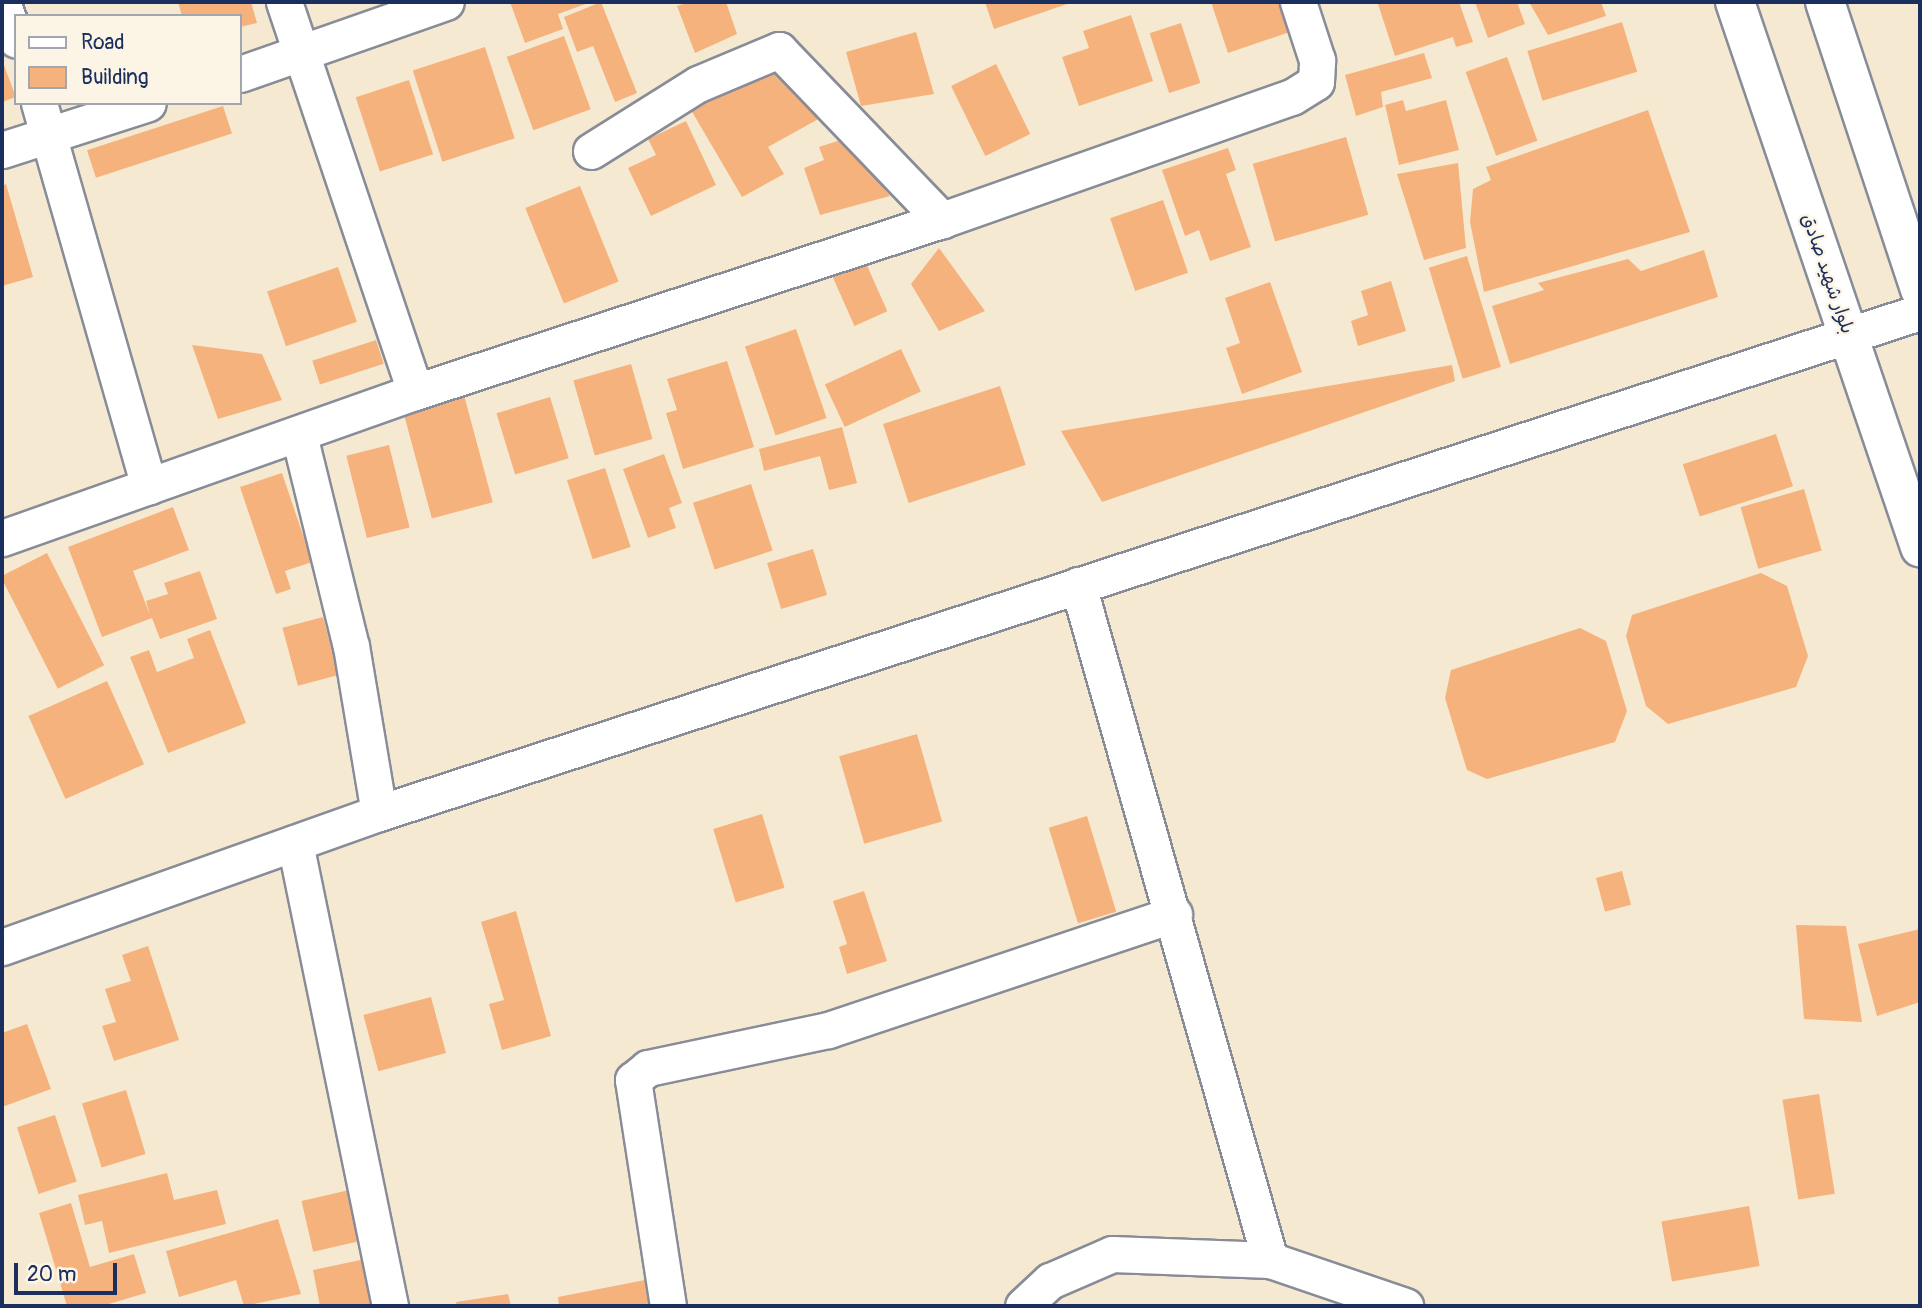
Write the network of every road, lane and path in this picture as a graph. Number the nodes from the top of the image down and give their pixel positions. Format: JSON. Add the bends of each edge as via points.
{"nodes":[{"id":1,"x":2,"y":2,"type":"edge"},
{"id":2,"x":284,"y":2,"type":"edge"},
{"id":3,"x":446,"y":2,"type":"edge"},
{"id":4,"x":1298,"y":2,"type":"edge"},
{"id":5,"x":1735,"y":2,"type":"edge"},
{"id":6,"x":1825,"y":2,"type":"edge"},
{"id":7,"x":14,"y":35,"type":"edge"},
{"id":8,"x":303,"y":54,"type":"junction"},
{"id":9,"x":242,"y":73,"type":"edge"},
{"id":10,"x":135,"y":105,"type":"edge"},
{"id":11,"x":44,"y":119,"type":"edge"},
{"id":12,"x":2,"y":150,"type":"edge"},
{"id":13,"x":591,"y":151,"type":"dead end"},
{"id":14,"x":942,"y":220,"type":"junction"},
{"id":15,"x":1920,"y":290,"type":"edge"},
{"id":16,"x":1920,"y":312,"type":"edge"},
{"id":17,"x":1848,"y":334,"type":"junction"},
{"id":18,"x":415,"y":392,"type":"junction"},
{"id":19,"x":299,"y":435,"type":"junction"},
{"id":20,"x":149,"y":487,"type":"junction"},
{"id":21,"x":2,"y":538,"type":"edge"},
{"id":22,"x":1920,"y":547,"type":"edge"},
{"id":23,"x":1078,"y":585,"type":"junction"},
{"id":24,"x":379,"y":813,"type":"junction"},
{"id":25,"x":295,"y":843,"type":"junction"},
{"id":26,"x":1174,"y":914,"type":"junction"},
{"id":27,"x":2,"y":947,"type":"edge"},
{"id":28,"x":1270,"y":1260,"type":"junction"},
{"id":29,"x":390,"y":1306,"type":"edge"},
{"id":30,"x":668,"y":1306,"type":"edge"},
{"id":31,"x":1023,"y":1306,"type":"edge"},
{"id":32,"x":1405,"y":1306,"type":"edge"}],
"edges":[{"from":1,"to":7,"type":"street"},
{"from":2,"to":8,"type":"street"},
{"from":3,"to":8,"type":"street"},
{"from":4,"to":14,"type":"street","via":[[1317,60],[1316,82],[1292,97]]},
{"from":5,"to":17,"type":"main road","name":"بلوار شهید صادق"},
{"from":6,"to":15,"type":"main road"},
{"from":8,"to":9,"type":"street"},
{"from":8,"to":18,"type":"street"},
{"from":10,"to":11,"type":"street"},
{"from":11,"to":12,"type":"street"},
{"from":11,"to":20,"type":"street"},
{"from":13,"to":14,"type":"street","via":[[698,84],[779,50]]},
{"from":14,"to":18,"type":"street"},
{"from":16,"to":17,"type":"street"},
{"from":17,"to":22,"type":"main road","name":"بلوار شهید صادق"},
{"from":17,"to":23,"type":"street"},
{"from":18,"to":19,"type":"street"},
{"from":19,"to":20,"type":"street"},
{"from":19,"to":24,"type":"street","via":[[351,646]]},
{"from":20,"to":21,"type":"street"},
{"from":23,"to":24,"type":"street"},
{"from":23,"to":26,"type":"street"},
{"from":24,"to":25,"type":"street"},
{"from":25,"to":27,"type":"street"},
{"from":25,"to":29,"type":"street"},
{"from":26,"to":28,"type":"street"},
{"from":26,"to":30,"type":"street","via":[[828,1030],[648,1068],[633,1080]]},
{"from":28,"to":31,"type":"street","via":[[1112,1254],[1050,1281]]},
{"from":28,"to":32,"type":"street"}]}
